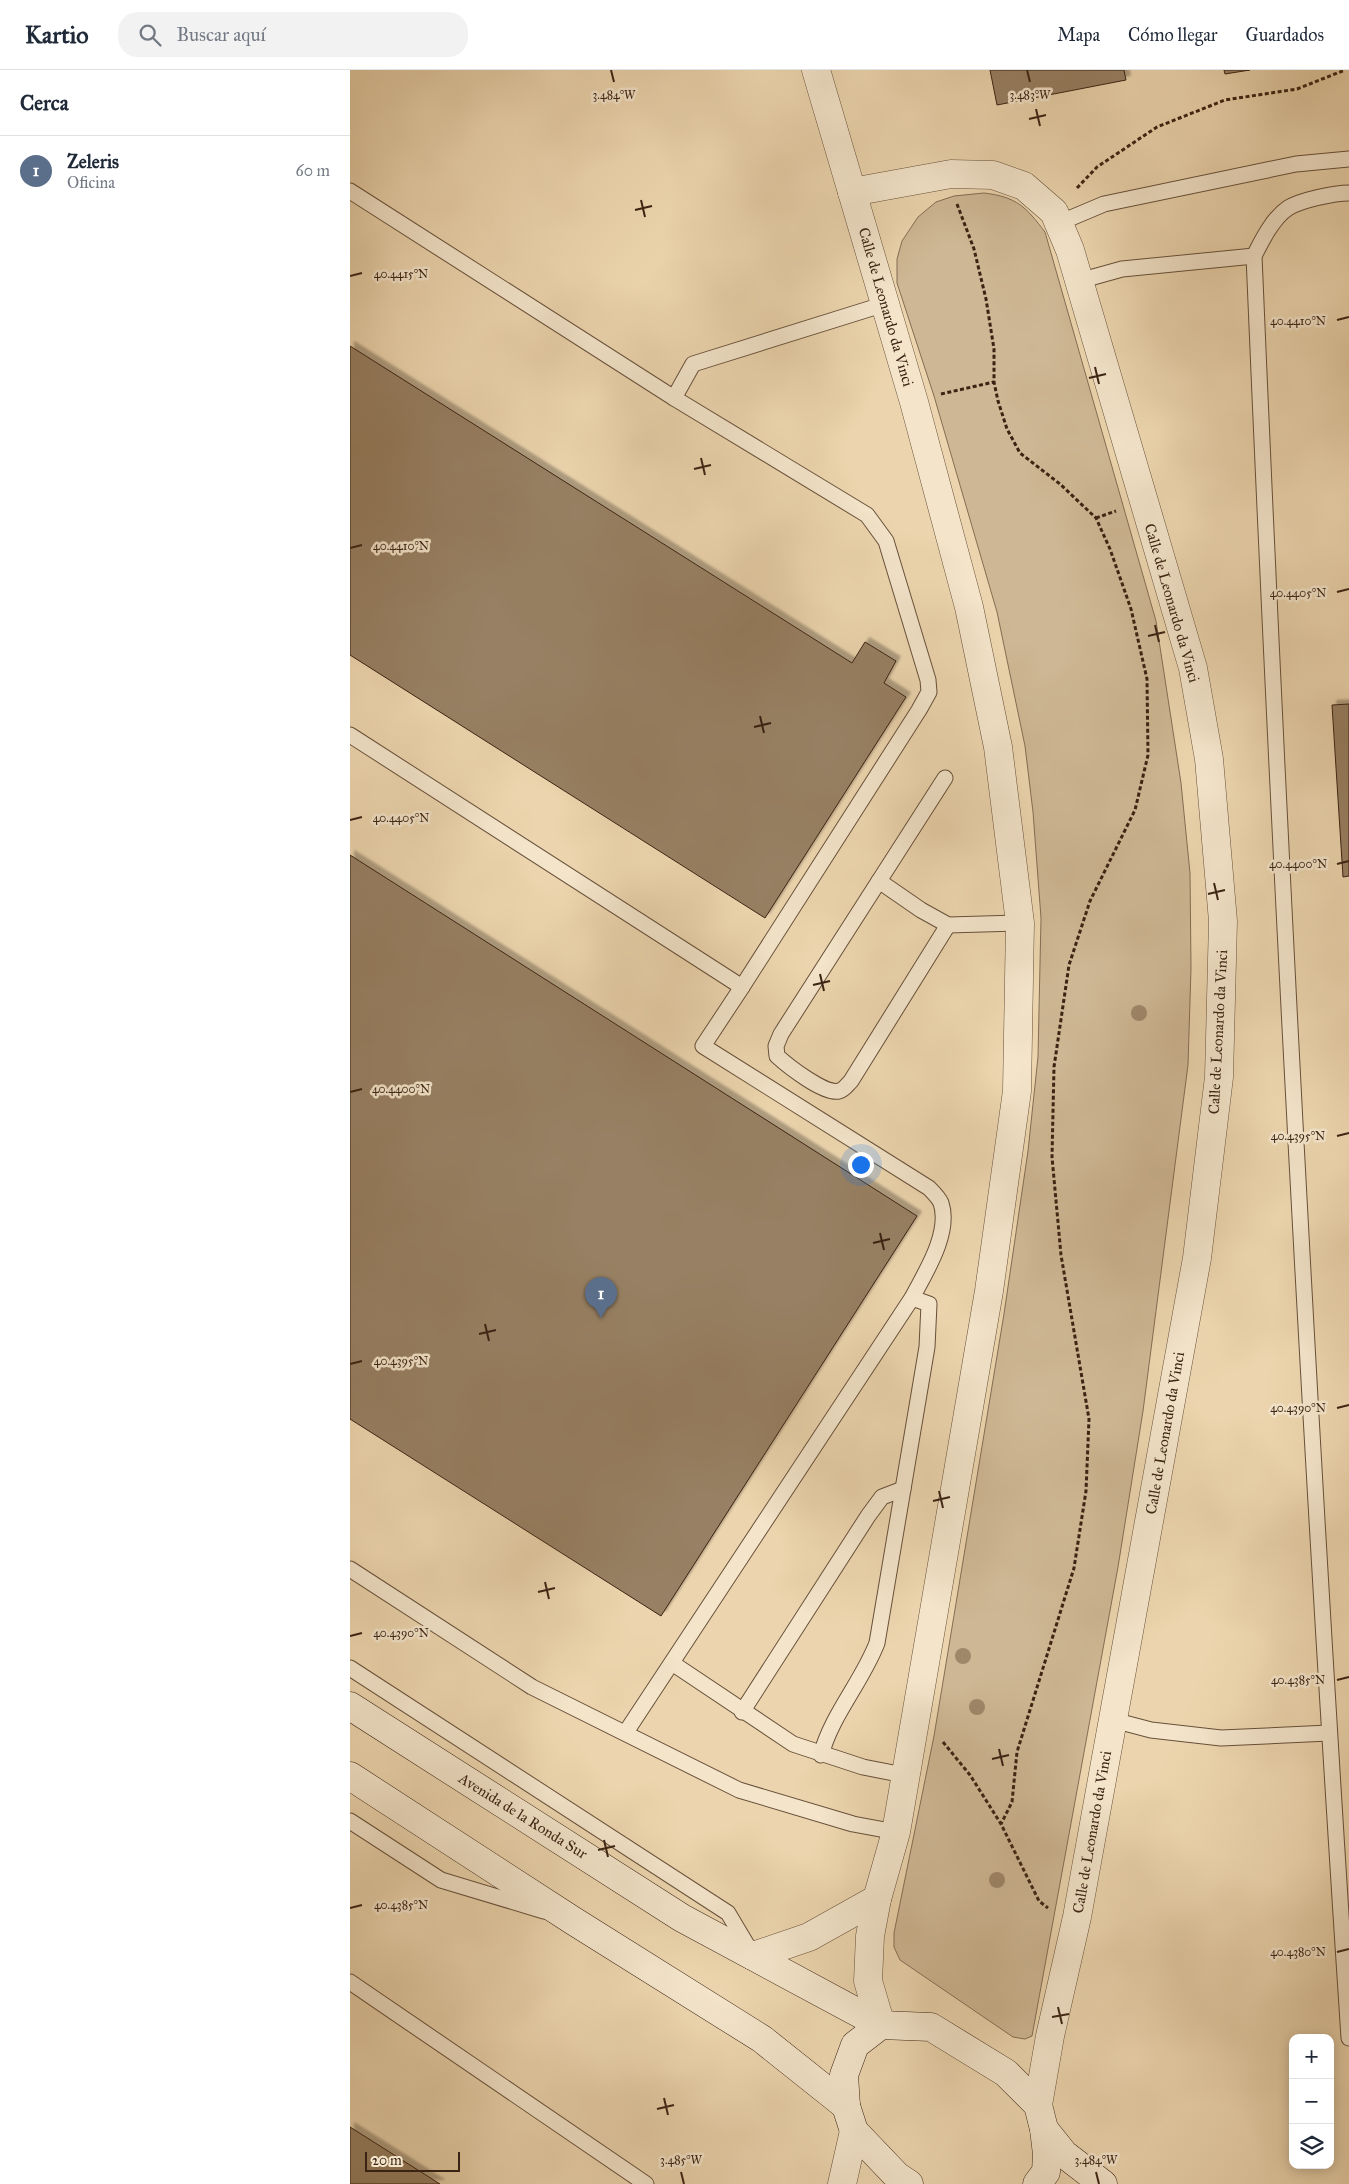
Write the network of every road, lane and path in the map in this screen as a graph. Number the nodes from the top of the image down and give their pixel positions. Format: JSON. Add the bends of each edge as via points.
{"nodes":[{"id":1,"x":816,"y":70,"type":"edge"},
{"id":2,"x":1345,"y":70,"type":"edge"},
{"id":3,"x":1349,"y":159,"type":"edge"},
{"id":4,"x":951,"y":174,"type":"junction"},
{"id":5,"x":350,"y":191,"type":"edge"},
{"id":6,"x":852,"y":192,"type":"junction"},
{"id":7,"x":1349,"y":193,"type":"edge"},
{"id":8,"x":1056,"y":218,"type":"junction"},
{"id":9,"x":1254,"y":256,"type":"junction"},
{"id":10,"x":1079,"y":281,"type":"junction"},
{"id":11,"x":885,"y":304,"type":"junction"},
{"id":12,"x":994,"y":382,"type":"junction"},
{"id":13,"x":674,"y":398,"type":"junction"},
{"id":14,"x":914,"y":402,"type":"junction"},
{"id":15,"x":350,"y":735,"type":"edge"},
{"id":16,"x":945,"y":778,"type":"dead end"},
{"id":17,"x":879,"y":880,"type":"junction"},
{"id":18,"x":1020,"y":923,"type":"junction"},
{"id":19,"x":948,"y":924,"type":"junction"},
{"id":20,"x":742,"y":987,"type":"junction"},
{"id":21,"x":912,"y":1298,"type":"junction"},
{"id":22,"x":903,"y":1490,"type":"junction"},
{"id":23,"x":350,"y":1569,"type":"edge"},
{"id":24,"x":672,"y":1663,"type":"junction"},
{"id":25,"x":350,"y":1668,"type":"edge"},
{"id":26,"x":350,"y":1706,"type":"edge"},
{"id":27,"x":742,"y":1712,"type":"junction"},
{"id":28,"x":1112,"y":1720,"type":"junction"},
{"id":29,"x":626,"y":1732,"type":"junction"},
{"id":30,"x":1329,"y":1733,"type":"junction"},
{"id":31,"x":940,"y":1740,"type":"dead end"},
{"id":32,"x":821,"y":1755,"type":"junction"},
{"id":33,"x":904,"y":1775,"type":"junction"},
{"id":34,"x":350,"y":1776,"type":"edge"},
{"id":35,"x":350,"y":1821,"type":"edge"},
{"id":36,"x":1002,"y":1824,"type":"junction"},
{"id":37,"x":896,"y":1832,"type":"junction"},
{"id":38,"x":877,"y":1899,"type":"junction"},
{"id":39,"x":1077,"y":1917,"type":"junction"},
{"id":40,"x":572,"y":1920,"type":"junction"},
{"id":41,"x":753,"y":1956,"type":"junction"},
{"id":42,"x":350,"y":1982,"type":"edge"},
{"id":43,"x":881,"y":2025,"type":"junction"},
{"id":44,"x":1349,"y":2038,"type":"edge"},
{"id":45,"x":1041,"y":2117,"type":"junction"},
{"id":46,"x":850,"y":2119,"type":"junction"},
{"id":47,"x":646,"y":2184,"type":"edge"},
{"id":48,"x":842,"y":2184,"type":"edge"},
{"id":49,"x":909,"y":2184,"type":"edge"},
{"id":50,"x":1037,"y":2184,"type":"edge"},
{"id":51,"x":1103,"y":2184,"type":"edge"}],
"edges":[{"from":1,"to":6,"type":"street","name":"Calle de Leonardo da Vinci"},
{"from":2,"to":8,"type":"path","via":[[1297,89],[1225,100],[1157,127],[1097,167]]},
{"from":3,"to":8,"type":"lane","via":[[1296,164],[1104,204]]},
{"from":4,"to":6,"type":"street","name":"Calle de Leonardo da Vinci"},
{"from":4,"to":8,"type":"street","name":"Calle de Leonardo da Vinci","via":[[993,175],[1024,186]]},
{"from":4,"to":12,"type":"path","via":[[954,196],[974,249],[986,299],[994,349]]},
{"from":5,"to":13,"type":"lane"},
{"from":6,"to":11,"type":"street","name":"Calle de Leonardo da Vinci"},
{"from":7,"to":9,"type":"lane","via":[[1332,194],[1288,208],[1266,232]]},
{"from":8,"to":10,"type":"street","name":"Calle de Leonardo da Vinci"},
{"from":9,"to":10,"type":"lane","via":[[1122,269]]},
{"from":9,"to":30,"type":"lane","via":[[1278,815]]},
{"from":10,"to":28,"type":"street","name":"Calle de Leonardo da Vinci","via":[[1192,668],[1209,759],[1223,921],[1219,1077],[1196,1258]]},
{"from":11,"to":13,"type":"lane","via":[[693,364]]},
{"from":11,"to":14,"type":"street","name":"Calle de Leonardo da Vinci"},
{"from":12,"to":14,"type":"path"},
{"from":12,"to":36,"type":"path","via":[[1006,429],[1020,453],[1096,518],[1110,549],[1131,609],[1147,679],[1148,756],[1135,810],[1090,902],[1069,965],[1054,1068],[1052,1157],[1061,1255],[1089,1419],[1086,1491],[1074,1568],[1017,1752],[1012,1802]]},
{"from":13,"to":20,"type":"lane","via":[[867,515],[886,541],[928,680],[929,692],[919,710]]},
{"from":14,"to":18,"type":"street","name":"Calle de Leonardo da Vinci","via":[[969,608],[998,747]]},
{"from":15,"to":20,"type":"lane"},
{"from":16,"to":17,"type":"lane"},
{"from":17,"to":19,"type":"lane","via":[[921,910]]},
{"from":17,"to":19,"type":"lane","via":[[776,1046],[777,1056],[786,1064],[828,1091],[844,1089],[851,1081]]},
{"from":18,"to":19,"type":"lane"},
{"from":18,"to":33,"type":"street","name":"Calle de Leonardo da Vinci","via":[[1016,1100],[989,1291]]},
{"from":20,"to":21,"type":"lane","via":[[703,1046],[930,1188],[940,1203],[943,1221],[936,1252]]},
{"from":21,"to":22,"type":"lane","via":[[928,1304],[929,1323]]},
{"from":21,"to":24,"type":"lane"},
{"from":22,"to":27,"type":"lane","via":[[882,1496]]},
{"from":22,"to":32,"type":"lane","via":[[878,1643],[869,1664],[826,1734]]},
{"from":23,"to":29,"type":"lane","via":[[532,1687]]},
{"from":24,"to":27,"type":"lane"},
{"from":24,"to":29,"type":"lane"},
{"from":25,"to":41,"type":"lane","via":[[728,1913]]},
{"from":26,"to":41,"type":"street","name":"Avenida de la Ronda Sur","via":[[682,1918]]},
{"from":27,"to":32,"type":"lane","via":[[793,1744]]},
{"from":28,"to":30,"type":"lane","via":[[1151,1730],[1222,1738]]},
{"from":28,"to":39,"type":"street","name":"Calle de Leonardo da Vinci"},
{"from":29,"to":37,"type":"lane","via":[[739,1790],[853,1824]]},
{"from":30,"to":44,"type":"lane"},
{"from":31,"to":36,"type":"path","via":[[947,1744],[970,1775]]},
{"from":32,"to":33,"type":"lane"},
{"from":33,"to":37,"type":"street","name":"Calle de Leonardo da Vinci"},
{"from":34,"to":40,"type":"street"},
{"from":35,"to":40,"type":"lane","via":[[441,1880]]},
{"from":36,"to":39,"type":"path","via":[[1039,1901],[1055,1913]]},
{"from":37,"to":38,"type":"street","name":"Calle de Leonardo da Vinci"},
{"from":38,"to":41,"type":"street","via":[[809,1938]]},
{"from":38,"to":43,"type":"street","name":"Calle de Leonardo da Vinci","via":[[870,1936],[868,1980]]},
{"from":39,"to":45,"type":"street","name":"Calle de Leonardo da Vinci","via":[[1050,2036]]},
{"from":40,"to":46,"type":"street","via":[[762,2039]]},
{"from":41,"to":43,"type":"street","name":"Avenida de la Ronda Sur"},
{"from":42,"to":47,"type":"lane"},
{"from":43,"to":45,"type":"street","via":[[931,2028],[1006,2073]]},
{"from":43,"to":46,"type":"street","via":[[855,2045],[844,2075]]},
{"from":45,"to":50,"type":"street","name":"Calle de Leonardo da Vinci","via":[[1047,2154],[1046,2172]]},
{"from":45,"to":51,"type":"street","via":[[1064,2154]]},
{"from":46,"to":48,"type":"street"},
{"from":46,"to":49,"type":"street","via":[[897,2176]]}]}
